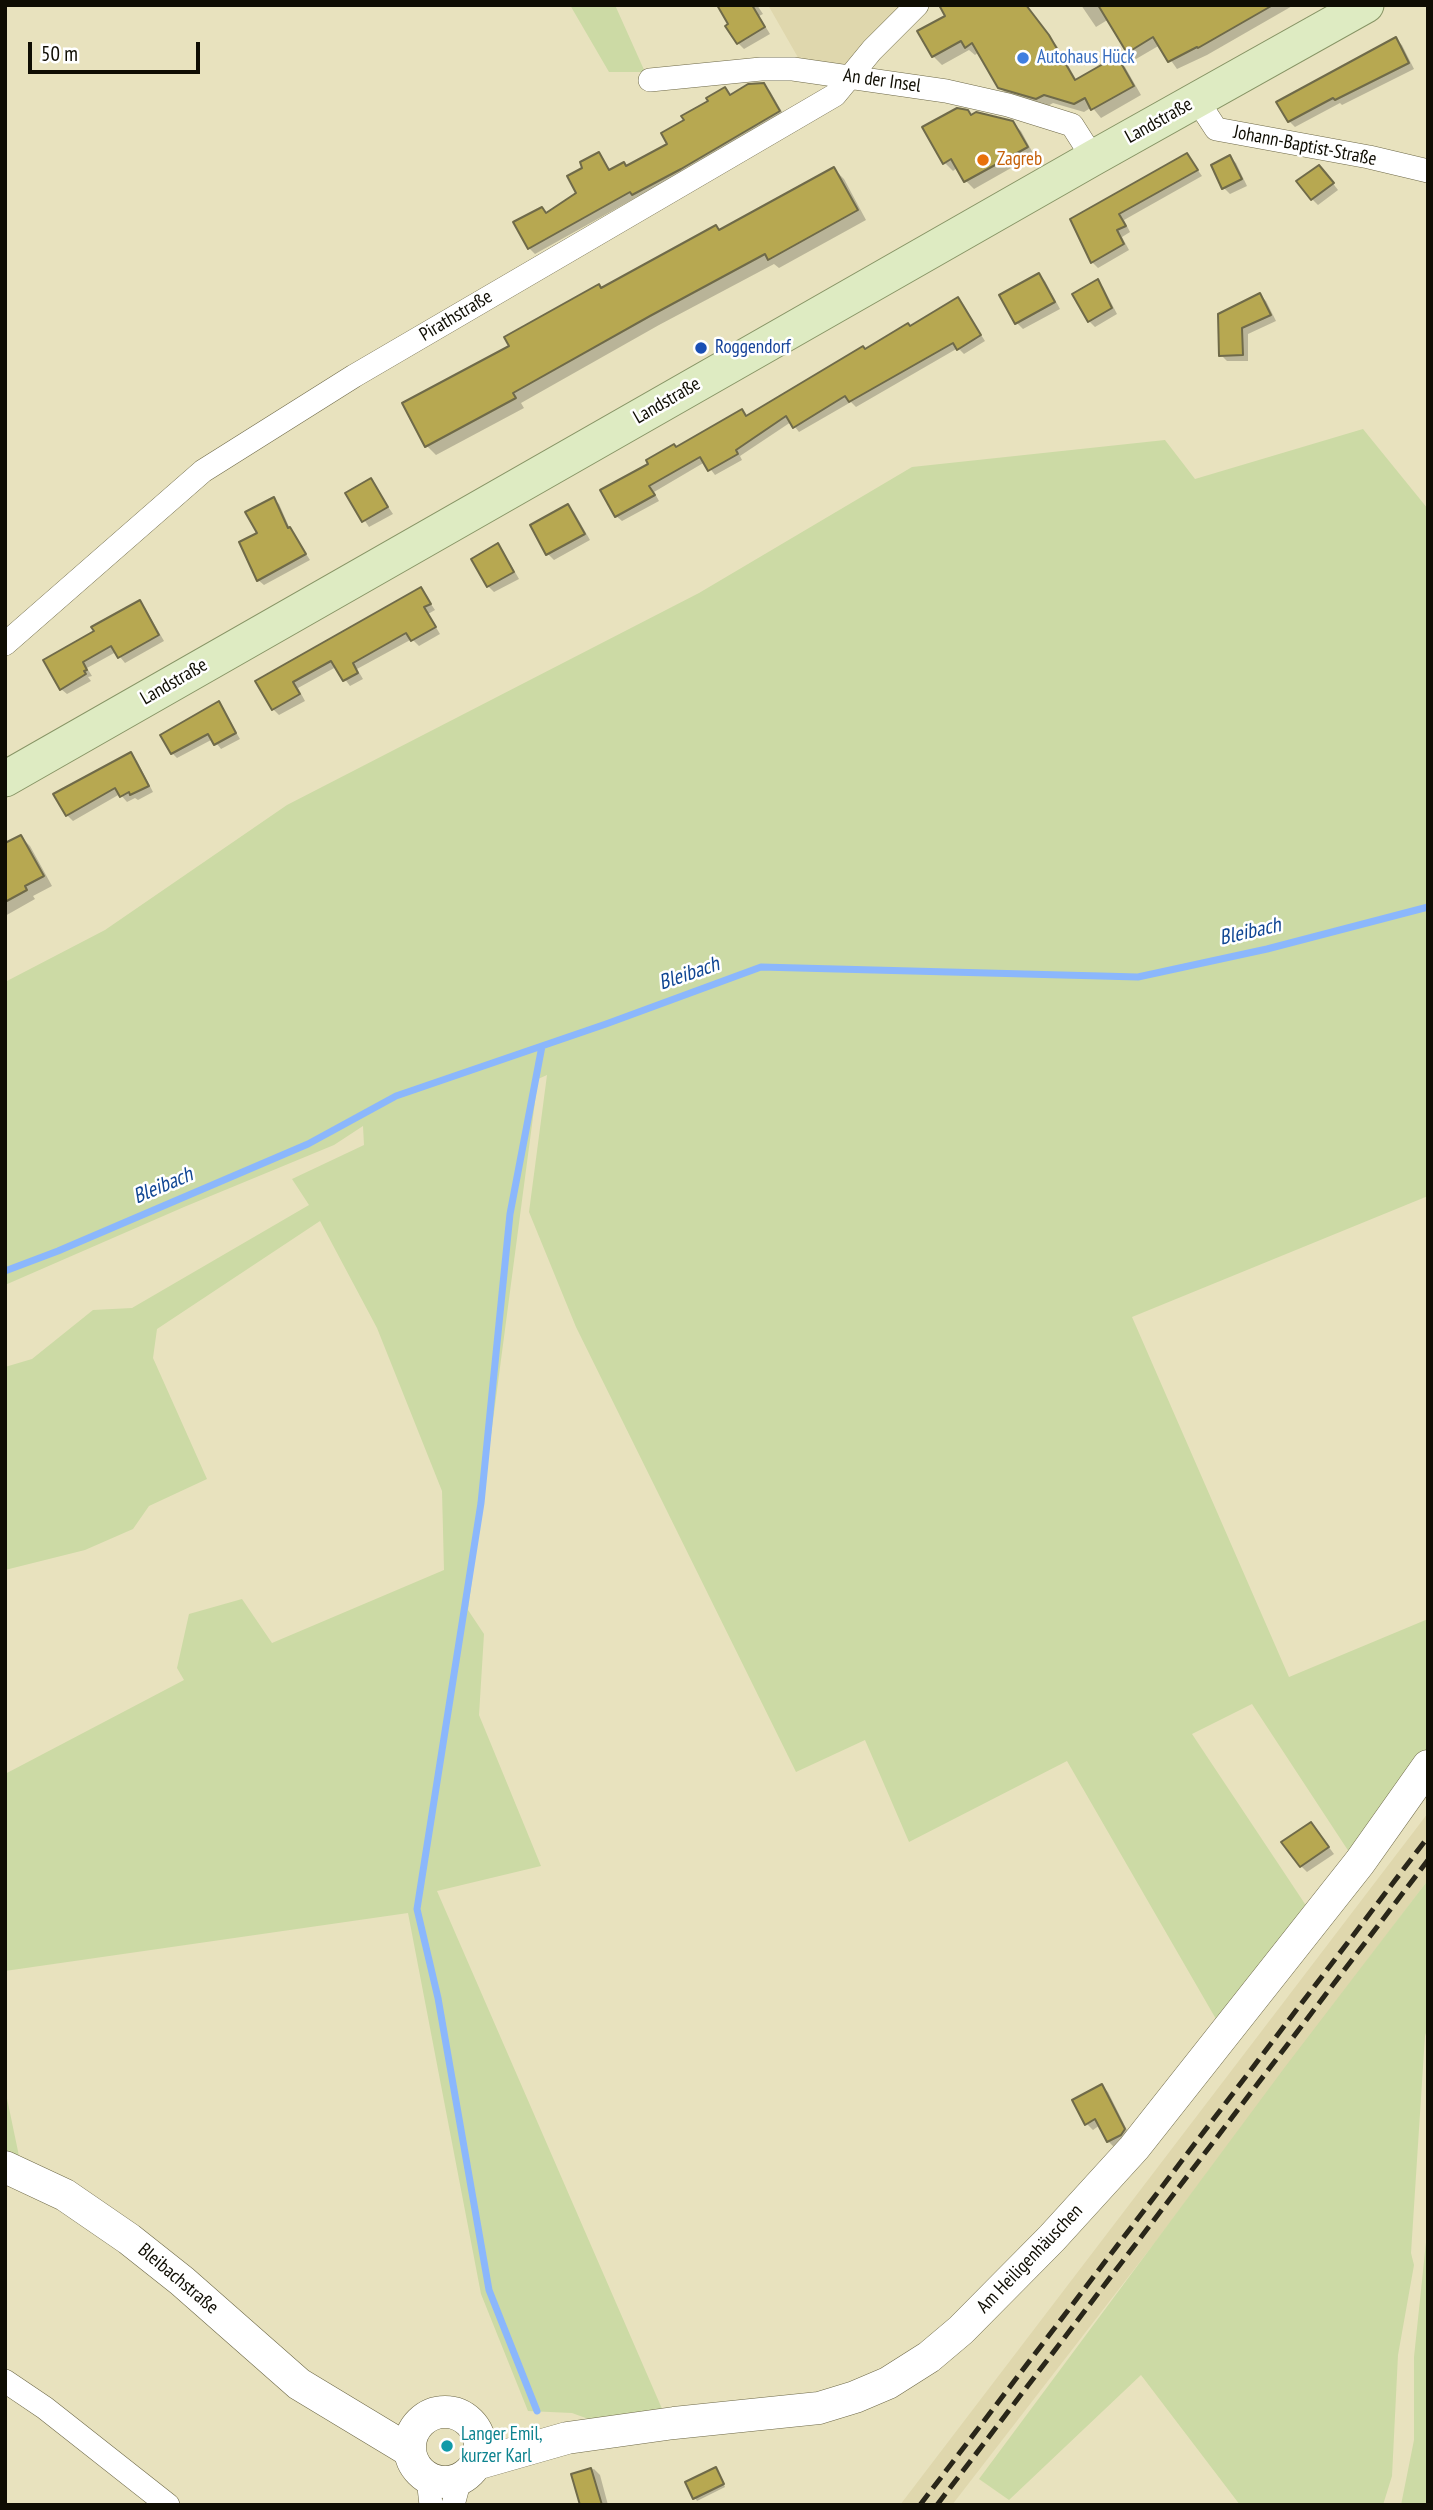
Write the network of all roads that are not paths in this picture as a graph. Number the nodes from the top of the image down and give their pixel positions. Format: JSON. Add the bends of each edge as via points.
{"nodes":[{"id":1,"x":917,"y":5,"type":"edge"},
{"id":2,"x":1366,"y":5,"type":"edge"},
{"id":3,"x":851,"y":77,"type":"junction"},
{"id":4,"x":650,"y":80,"type":"dead end"},
{"id":5,"x":1198,"y":100,"type":"junction"},
{"id":6,"x":1093,"y":158,"type":"junction"},
{"id":7,"x":1428,"y":171,"type":"edge"},
{"id":8,"x":5,"y":644,"type":"edge"},
{"id":9,"x":5,"y":779,"type":"edge"},
{"id":10,"x":1428,"y":1766,"type":"edge"},
{"id":11,"x":5,"y":2167,"type":"edge"},
{"id":12,"x":5,"y":2381,"type":"edge"},
{"id":13,"x":339,"y":2409,"type":"junction"},
{"id":14,"x":421,"y":2422,"type":"junction"},
{"id":15,"x":477,"y":2431,"type":"junction"},
{"id":16,"x":567,"y":2438,"type":"junction"},
{"id":17,"x":410,"y":2451,"type":"junction"},
{"id":18,"x":463,"y":2483,"type":"edge"},
{"id":19,"x":430,"y":2491,"type":"edge"},
{"id":20,"x":168,"y":2505,"type":"edge"}],
"edges":[{"from":1,"to":3,"type":"street","name":"Pirathstraße"},
{"from":2,"to":5,"type":"main road","name":"Landstraße"},
{"from":3,"to":4,"type":"street","name":"An der Insel","via":[[761,69]]},
{"from":3,"to":6,"type":"street","name":"An der Insel","via":[[946,91],[1072,125]]},
{"from":3,"to":8,"type":"street","name":"Pirathstraße","via":[[835,95],[294,412],[203,471]]},
{"from":5,"to":6,"type":"main road","name":"Landstraße"},
{"from":5,"to":7,"type":"street","name":"Johann-Baptist-Straße","via":[[1216,129]]},
{"from":6,"to":9,"type":"main road","name":"Landstraße"},
{"from":10,"to":16,"type":"main road","name":"Am Heiligenhäuschen","via":[[1360,1861],[1134,2148],[1052,2238],[929,2357],[888,2383],[819,2408]]},
{"from":11,"to":13,"type":"main road","name":"Bleibachstraße","via":[[65,2196],[129,2239],[299,2384]]},
{"from":12,"to":20,"type":"street"},
{"from":13,"to":14,"type":"main road","name":"Bleibachstraße"},
{"from":13,"to":17,"type":"main road","name":"Bleibachstraße"},
{"from":14,"to":15,"type":"main road","name":"Bleibachstraße","via":[[434,2413],[450,2412],[466,2418]]},
{"from":14,"to":17,"type":"main road","via":[[412,2435]]},
{"from":15,"to":16,"type":"main road","name":"Am Heiligenhäuschen"},
{"from":15,"to":18,"type":"main road","via":[[481,2448]]},
{"from":16,"to":18,"type":"main road","name":"Am Heiligenhäuschen"},
{"from":17,"to":19,"type":"main road","name":"Bleibachstraße"},
{"from":18,"to":19,"type":"main road","name":"Bleibachstraße","via":[[443,2482]]}]}
